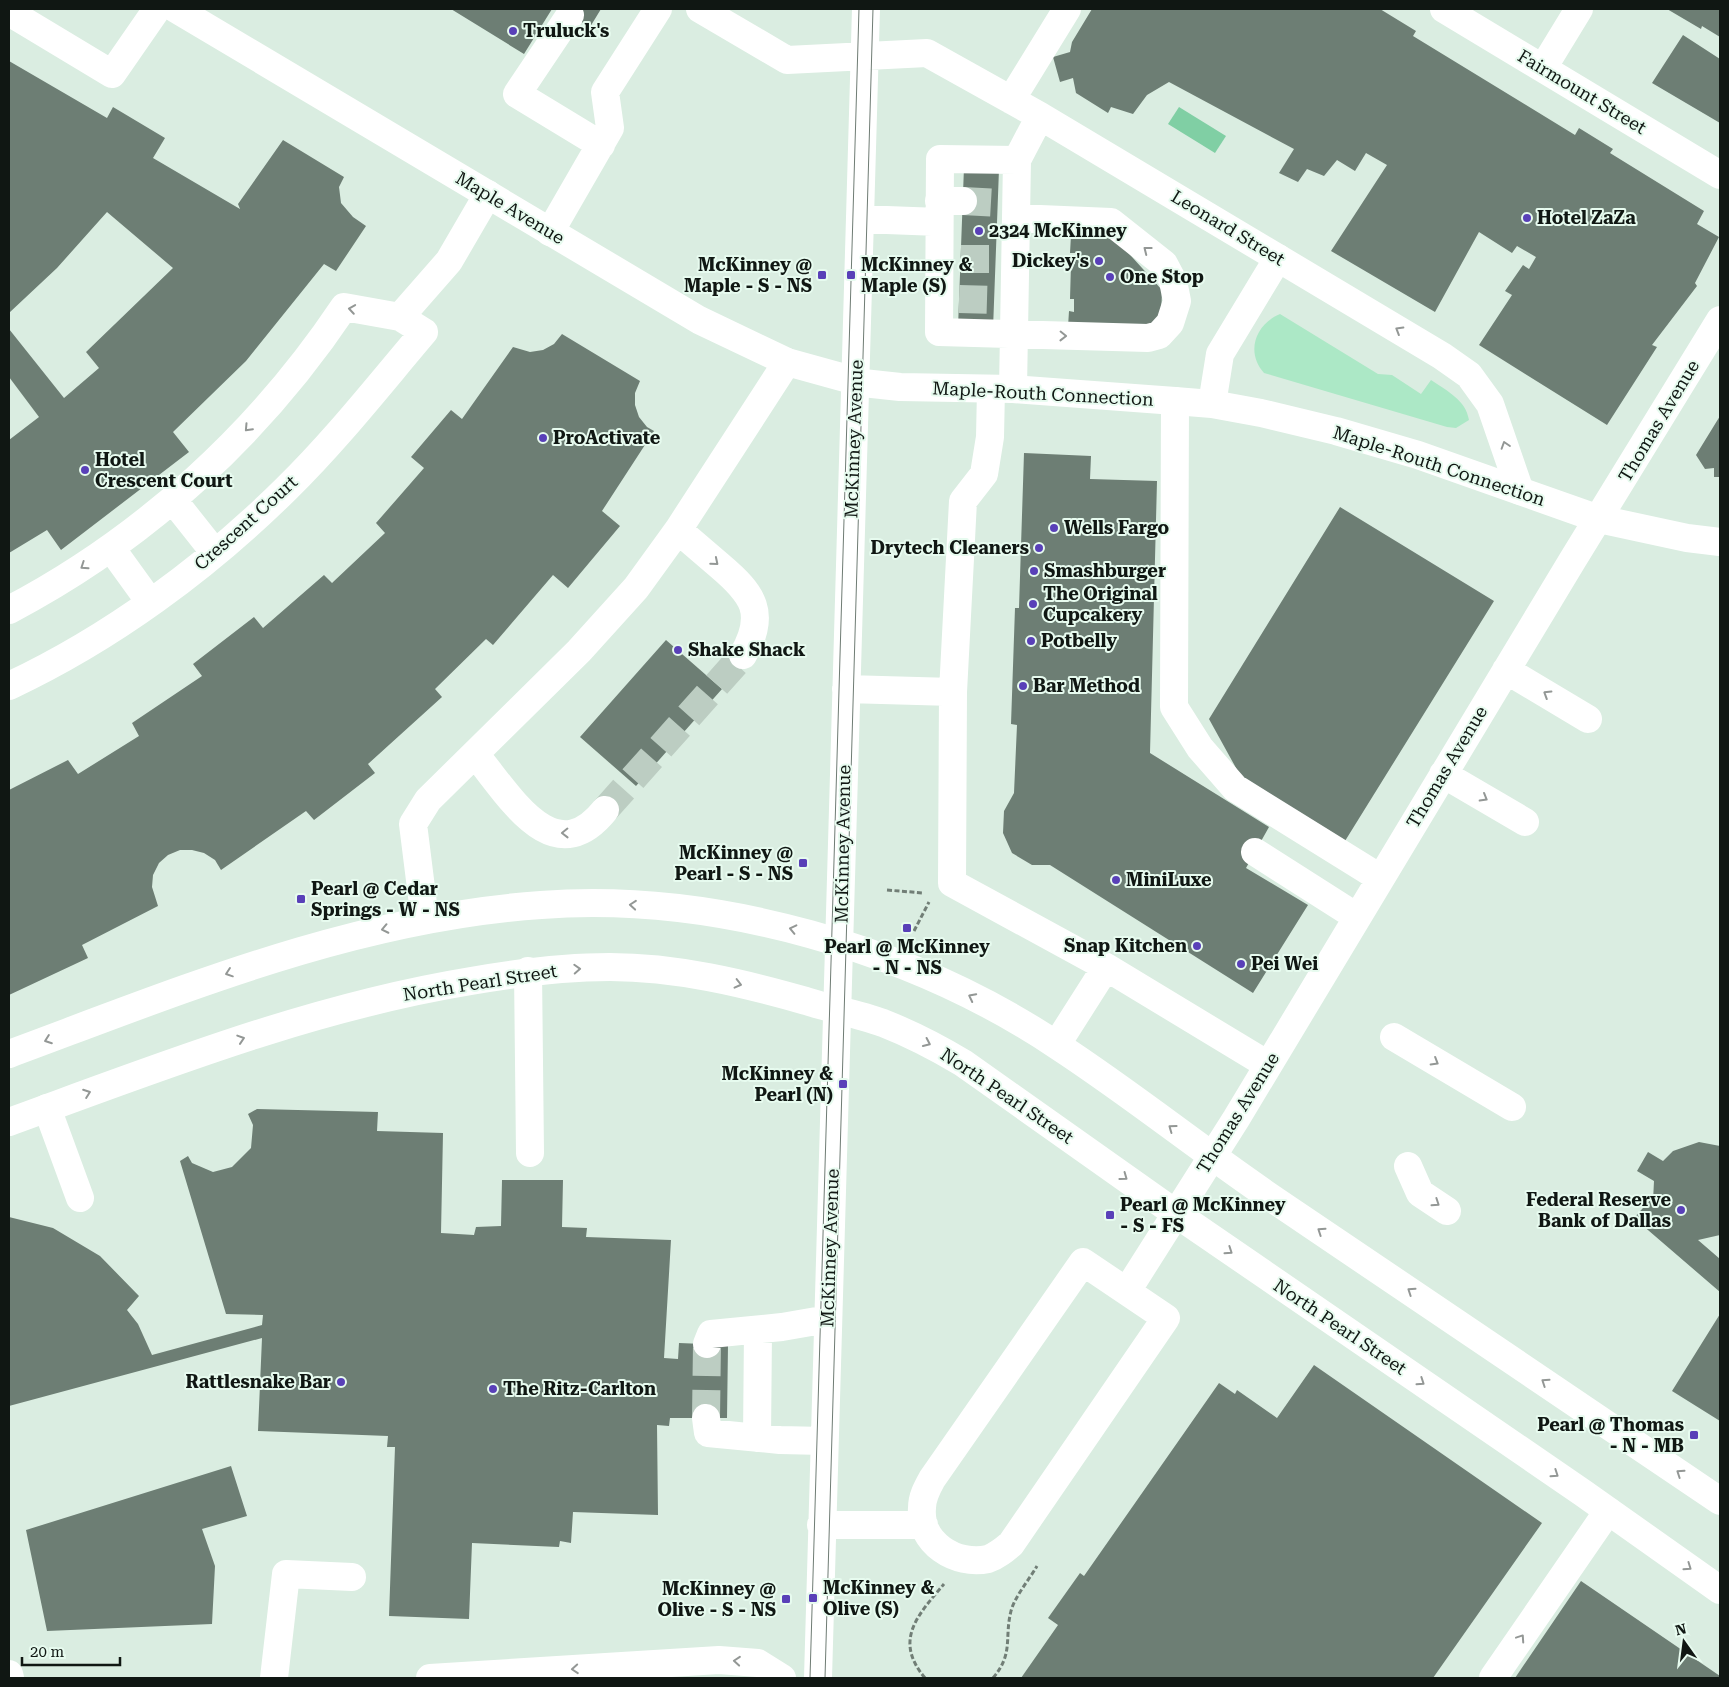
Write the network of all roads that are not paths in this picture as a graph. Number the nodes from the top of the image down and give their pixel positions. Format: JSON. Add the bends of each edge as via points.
{"nodes":[{"id":1,"x":157,"y":9,"type":"edge"},
{"id":2,"x":176,"y":9,"type":"edge"},
{"id":3,"x":658,"y":9,"type":"edge"},
{"id":4,"x":700,"y":9,"type":"edge"},
{"id":5,"x":866,"y":9,"type":"edge"},
{"id":6,"x":1067,"y":9,"type":"edge"},
{"id":7,"x":1444,"y":9,"type":"edge"},
{"id":8,"x":1579,"y":9,"type":"edge"},
{"id":9,"x":9,"y":12,"type":"edge"},
{"id":10,"x":570,"y":15,"type":"dead end"},
{"id":11,"x":865,"y":56,"type":"junction"},
{"id":12,"x":1544,"y":68,"type":"junction"},
{"id":13,"x":1011,"y":100,"type":"junction"},
{"id":14,"x":1040,"y":116,"type":"junction"},
{"id":15,"x":601,"y":145,"type":"junction"},
{"id":16,"x":1017,"y":160,"type":"junction"},
{"id":17,"x":1720,"y":174,"type":"edge"},
{"id":18,"x":488,"y":194,"type":"junction"},
{"id":19,"x":947,"y":208,"type":"junction"},
{"id":20,"x":1010,"y":208,"type":"junction"},
{"id":21,"x":860,"y":219,"type":"junction"},
{"id":22,"x":550,"y":232,"type":"junction"},
{"id":23,"x":1278,"y":258,"type":"junction"},
{"id":24,"x":400,"y":317,"type":"junction"},
{"id":25,"x":1720,"y":320,"type":"edge"},
{"id":26,"x":1014,"y":335,"type":"junction"},
{"id":27,"x":787,"y":362,"type":"junction"},
{"id":28,"x":856,"y":381,"type":"junction"},
{"id":29,"x":1002,"y":389,"type":"junction"},
{"id":30,"x":1175,"y":401,"type":"junction"},
{"id":31,"x":1212,"y":404,"type":"junction"},
{"id":32,"x":1520,"y":491,"type":"junction"},
{"id":33,"x":173,"y":500,"type":"junction"},
{"id":34,"x":1599,"y":519,"type":"junction"},
{"id":35,"x":678,"y":530,"type":"junction"},
{"id":36,"x":1720,"y":542,"type":"edge"},
{"id":37,"x":111,"y":548,"type":"junction"},
{"id":38,"x":215,"y":553,"type":"junction"},
{"id":39,"x":150,"y":602,"type":"junction"},
{"id":40,"x":9,"y":610,"type":"edge"},
{"id":41,"x":744,"y":655,"type":"tunnel mouth"},
{"id":42,"x":1506,"y":670,"type":"junction"},
{"id":43,"x":9,"y":686,"type":"edge"},
{"id":44,"x":846,"y":689,"type":"junction"},
{"id":45,"x":954,"y":692,"type":"junction"},
{"id":46,"x":1588,"y":719,"type":"dead end"},
{"id":47,"x":475,"y":754,"type":"junction"},
{"id":48,"x":1443,"y":774,"type":"junction"},
{"id":49,"x":605,"y":810,"type":"tunnel mouth"},
{"id":50,"x":1525,"y":822,"type":"dead end"},
{"id":51,"x":1255,"y":852,"type":"dead end"},
{"id":52,"x":1380,"y":878,"type":"junction"},
{"id":53,"x":1357,"y":917,"type":"junction"},
{"id":54,"x":425,"y":920,"type":"junction"},
{"id":55,"x":840,"y":944,"type":"junction"},
{"id":56,"x":1106,"y":967,"type":"junction"},
{"id":57,"x":528,"y":971,"type":"junction"},
{"id":58,"x":838,"y":1010,"type":"junction"},
{"id":59,"x":1394,"y":1037,"type":"dead end"},
{"id":60,"x":1057,"y":1044,"type":"junction"},
{"id":61,"x":9,"y":1054,"type":"edge"},
{"id":62,"x":1268,"y":1065,"type":"junction"},
{"id":63,"x":1512,"y":1107,"type":"dead end"},
{"id":64,"x":47,"y":1108,"type":"junction"},
{"id":65,"x":9,"y":1122,"type":"edge"},
{"id":66,"x":530,"y":1153,"type":"dead end"},
{"id":67,"x":1212,"y":1157,"type":"junction"},
{"id":68,"x":1408,"y":1166,"type":"dead end"},
{"id":69,"x":80,"y":1198,"type":"dead end"},
{"id":70,"x":1447,"y":1211,"type":"dead end"},
{"id":71,"x":1174,"y":1214,"type":"junction"},
{"id":72,"x":1127,"y":1291,"type":"junction"},
{"id":73,"x":828,"y":1319,"type":"junction"},
{"id":74,"x":758,"y":1330,"type":"junction"},
{"id":75,"x":707,"y":1344,"type":"dead end"},
{"id":76,"x":706,"y":1418,"type":"tunnel mouth"},
{"id":77,"x":757,"y":1438,"type":"junction"},
{"id":78,"x":824,"y":1441,"type":"junction"},
{"id":79,"x":1720,"y":1501,"type":"edge"},
{"id":80,"x":1608,"y":1511,"type":"junction"},
{"id":81,"x":924,"y":1525,"type":"junction"},
{"id":82,"x":821,"y":1526,"type":"junction"},
{"id":83,"x":352,"y":1577,"type":"dead end"},
{"id":84,"x":1720,"y":1590,"type":"edge"},
{"id":85,"x":9,"y":1674,"type":"edge"},
{"id":86,"x":525,"y":1675,"type":"edge"},
{"id":87,"x":10,"y":1678,"type":"edge"},
{"id":88,"x":274,"y":1678,"type":"edge"},
{"id":89,"x":430,"y":1678,"type":"edge"},
{"id":90,"x":782,"y":1678,"type":"edge"},
{"id":91,"x":818,"y":1678,"type":"edge"},
{"id":92,"x":1493,"y":1678,"type":"edge"}],
"edges":[{"from":1,"to":9,"type":"main road","via":[[112,74]]},
{"from":2,"to":18,"type":"main road","name":"Maple Avenue"},
{"from":3,"to":15,"type":"main road","via":[[605,92],[610,128]]},
{"from":4,"to":11,"type":"main road","name":"Leonard Street","via":[[787,60]]},
{"from":5,"to":11,"type":"main road","name":"McKinney Avenue"},
{"from":6,"to":13,"type":"main road"},
{"from":7,"to":12,"type":"main road","name":"Fairmount Street"},
{"from":8,"to":12,"type":"main road"},
{"from":10,"to":15,"type":"main road","via":[[517,94]]},
{"from":11,"to":13,"type":"main road","name":"Leonard Street","via":[[927,53]]},
{"from":11,"to":21,"type":"main road","name":"McKinney Avenue"},
{"from":12,"to":17,"type":"main road","name":"Fairmount Street"},
{"from":13,"to":14,"type":"main road","name":"Leonard Street"},
{"from":14,"to":16,"type":"main road"},
{"from":14,"to":23,"type":"main road","name":"Leonard Street"},
{"from":15,"to":22,"type":"main road"},
{"from":16,"to":19,"type":"main road","via":[[940,159]]},
{"from":16,"to":20,"type":"main road"},
{"from":18,"to":22,"type":"main road","name":"Maple Avenue"},
{"from":18,"to":24,"type":"main road","via":[[449,261]]},
{"from":19,"to":21,"type":"main road"},
{"from":19,"to":26,"type":"main road","via":[[949,299],[939,332]]},
{"from":20,"to":26,"type":"main road","via":[[1004,300]]},
{"from":26,"to":20,"type":"main road","one_way":true,"via":[[1148,338],[1159,335],[1170,323],[1176,302],[1173,281],[1164,264],[1111,222]]},
{"from":21,"to":28,"type":"main road","name":"McKinney Avenue"},
{"from":22,"to":27,"type":"main road","name":"Maple Avenue","via":[[699,320]]},
{"from":23,"to":31,"type":"main road","via":[[1220,354]]},
{"from":32,"to":23,"type":"main road","name":"Leonard Street","one_way":true,"via":[[1490,404],[1469,375]]},
{"from":24,"to":33,"type":"main road","name":"Crescent Court","one_way":true,"via":[[344,308],[274,400]]},
{"from":24,"to":38,"type":"main road","name":"Crescent Court","via":[[424,332],[331,442],[286,489]]},
{"from":25,"to":34,"type":"main road","name":"Thomas Avenue"},
{"from":26,"to":29,"type":"main road"},
{"from":27,"to":28,"type":"main road","name":"Maple Avenue"},
{"from":27,"to":35,"type":"main road"},
{"from":28,"to":29,"type":"main road","name":"Maple-Routh Connection","via":[[900,387]]},
{"from":28,"to":44,"type":"main road","name":"McKinney Avenue"},
{"from":29,"to":30,"type":"main road","name":"Maple-Routh Connection"},
{"from":29,"to":45,"type":"main road","via":[[984,474],[963,501]]},
{"from":30,"to":31,"type":"main road","name":"Maple-Routh Connection"},
{"from":30,"to":52,"type":"main road","via":[[1174,706],[1200,748],[1235,788]]},
{"from":31,"to":32,"type":"main road","name":"Maple-Routh Connection","via":[[1336,431],[1418,455]]},
{"from":32,"to":34,"type":"main road","name":"Maple-Routh Connection"},
{"from":33,"to":37,"type":"main road","name":"Crescent Court"},
{"from":33,"to":38,"type":"main road"},
{"from":34,"to":36,"type":"main road","name":"Maple-Routh Connection"},
{"from":34,"to":42,"type":"main road","name":"Thomas Avenue"},
{"from":35,"to":41,"type":"main road","one_way":true,"via":[[744,587],[753,603],[756,621],[753,639]]},
{"from":35,"to":47,"type":"main road","via":[[636,588],[579,651]]},
{"from":37,"to":39,"type":"main road"},
{"from":37,"to":40,"type":"main road","name":"Crescent Court","one_way":true},
{"from":38,"to":39,"type":"main road","name":"Crescent Court"},
{"from":39,"to":43,"type":"main road","name":"Crescent Court","via":[[80,648]]},
{"from":46,"to":42,"type":"main road","one_way":true},
{"from":42,"to":48,"type":"main road","name":"Thomas Avenue"},
{"from":44,"to":45,"type":"main road"},
{"from":44,"to":55,"type":"main road","name":"McKinney Avenue"},
{"from":45,"to":56,"type":"main road","via":[[952,883]]},
{"from":49,"to":47,"type":"main road","one_way":true,"via":[[581,831],[549,832],[534,824]]},
{"from":47,"to":54,"type":"main road","via":[[428,800],[413,824]]},
{"from":48,"to":50,"type":"main road","one_way":true},
{"from":48,"to":52,"type":"main road","name":"Thomas Avenue"},
{"from":51,"to":53,"type":"main road"},
{"from":52,"to":53,"type":"main road","name":"Thomas Avenue"},
{"from":53,"to":62,"type":"main road","name":"Thomas Avenue"},
{"from":55,"to":54,"type":"main road","one_way":true,"via":[[797,929],[705,911],[625,904],[546,904],[481,910]]},
{"from":54,"to":61,"type":"main road","one_way":true,"via":[[368,932],[252,965]]},
{"from":55,"to":58,"type":"main road","name":"McKinney Avenue"},
{"from":60,"to":55,"type":"main road","one_way":true,"via":[[974,997],[929,976]]},
{"from":56,"to":60,"type":"main road"},
{"from":56,"to":62,"type":"main road"},
{"from":57,"to":58,"type":"main road","name":"North Pearl Street","one_way":true,"via":[[611,967],[671,972],[718,978]]},
{"from":64,"to":57,"type":"main road","name":"North Pearl Street","one_way":true,"via":[[310,1017],[423,989]]},
{"from":57,"to":66,"type":"main road"},
{"from":58,"to":71,"type":"main road","name":"North Pearl Street","one_way":true,"via":[[882,1023],[963,1063]]},
{"from":58,"to":73,"type":"main road","name":"McKinney Avenue"},
{"from":59,"to":63,"type":"main road","one_way":true},
{"from":67,"to":60,"type":"main road","one_way":true},
{"from":62,"to":67,"type":"main road","name":"Thomas Avenue"},
{"from":64,"to":65,"type":"main road","name":"North Pearl Street"},
{"from":64,"to":69,"type":"main road"},
{"from":67,"to":71,"type":"main road","name":"Thomas Avenue"},
{"from":79,"to":67,"type":"main road","one_way":true},
{"from":68,"to":70,"type":"main road","one_way":true,"via":[[1420,1193]]},
{"from":71,"to":72,"type":"main road","name":"Thomas Avenue"},
{"from":71,"to":80,"type":"main road","name":"North Pearl Street","one_way":true},
{"from":72,"to":81,"type":"main road","via":[[1083,1262],[932,1479],[921,1509]]},
{"from":72,"to":81,"type":"main road","via":[[1166,1318],[1011,1544],[989,1558],[974,1561],[958,1559],[931,1540]]},
{"from":73,"to":74,"type":"main road"},
{"from":73,"to":78,"type":"main road","name":"McKinney Avenue"},
{"from":74,"to":75,"type":"main road","via":[[711,1334]]},
{"from":74,"to":77,"type":"main road"},
{"from":76,"to":77,"type":"main road","via":[[708,1433]]},
{"from":77,"to":78,"type":"main road"},
{"from":78,"to":82,"type":"main road","name":"McKinney Avenue"},
{"from":80,"to":84,"type":"main road","name":"North Pearl Street","one_way":true},
{"from":92,"to":80,"type":"main road","one_way":true},
{"from":81,"to":82,"type":"main road"},
{"from":82,"to":91,"type":"main road","name":"McKinney Avenue"},
{"from":83,"to":88,"type":"main road","via":[[286,1574]]},
{"from":85,"to":87,"type":"main road"},
{"from":86,"to":89,"type":"main road"},
{"from":90,"to":86,"type":"main road","one_way":true,"via":[[758,1663],[720,1660]]}]}
